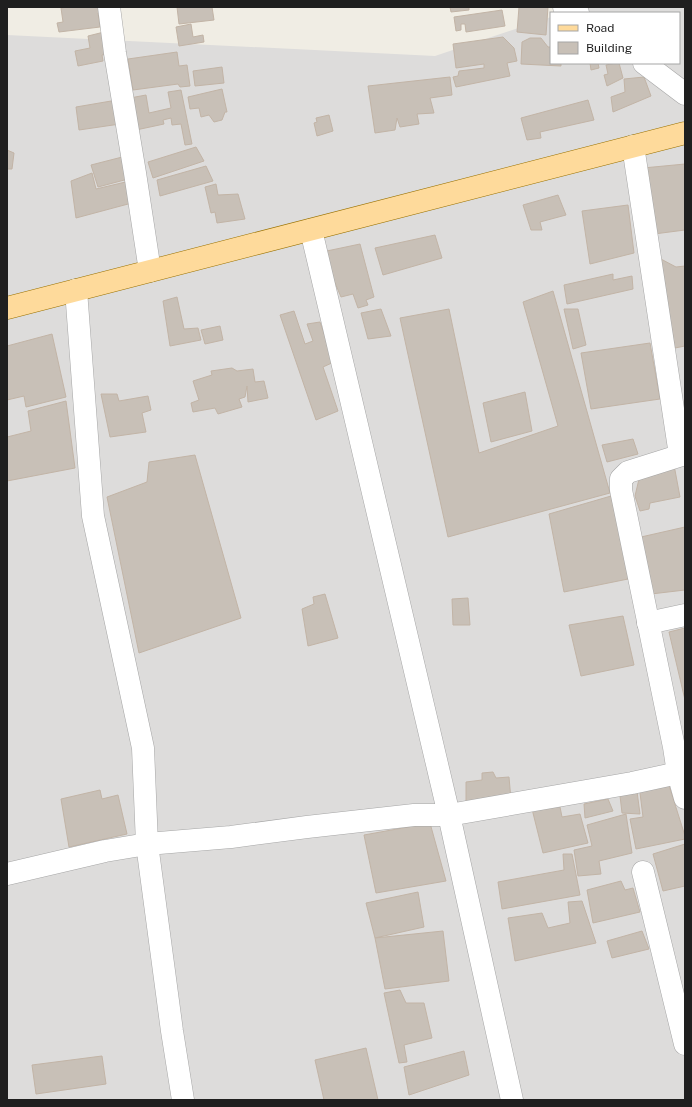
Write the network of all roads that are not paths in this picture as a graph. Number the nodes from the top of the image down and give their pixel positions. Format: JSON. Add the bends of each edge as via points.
{"nodes":[{"id":1,"x":109,"y":7,"type":"edge"},
{"id":2,"x":564,"y":7,"type":"edge"},
{"id":3,"x":577,"y":12,"type":"edge"},
{"id":4,"x":645,"y":64,"type":"edge"},
{"id":5,"x":685,"y":94,"type":"edge"},
{"id":6,"x":685,"y":133,"type":"edge"},
{"id":7,"x":633,"y":146,"type":"junction"},
{"id":8,"x":311,"y":230,"type":"junction"},
{"id":9,"x":150,"y":271,"type":"junction"},
{"id":10,"x":76,"y":290,"type":"junction"},
{"id":11,"x":7,"y":308,"type":"edge"},
{"id":12,"x":682,"y":455,"type":"edge"},
{"id":13,"x":685,"y":615,"type":"edge"},
{"id":14,"x":648,"y":623,"type":"junction"},
{"id":15,"x":678,"y":773,"type":"junction"},
{"id":16,"x":685,"y":798,"type":"edge"},
{"id":17,"x":449,"y":815,"type":"junction"},
{"id":18,"x":147,"y":844,"type":"junction"},
{"id":19,"x":643,"y":872,"type":"dead end"},
{"id":20,"x":7,"y":874,"type":"edge"},
{"id":21,"x":685,"y":1044,"type":"edge"},
{"id":22,"x":183,"y":1100,"type":"edge"},
{"id":23,"x":512,"y":1100,"type":"edge"}],
"edges":[{"from":1,"to":9,"type":"street"},
{"from":2,"to":3,"type":"street"},
{"from":4,"to":5,"type":"street"},
{"from":6,"to":7,"type":"main road"},
{"from":7,"to":8,"type":"main road"},
{"from":7,"to":12,"type":"street"},
{"from":8,"to":9,"type":"main road"},
{"from":8,"to":17,"type":"street"},
{"from":9,"to":10,"type":"main road"},
{"from":10,"to":11,"type":"main road"},
{"from":10,"to":18,"type":"street","via":[[93,516],[143,748]]},
{"from":12,"to":14,"type":"street","via":[[628,472],[621,479],[621,490]]},
{"from":13,"to":14,"type":"street"},
{"from":14,"to":15,"type":"street"},
{"from":15,"to":16,"type":"street"},
{"from":15,"to":17,"type":"street"},
{"from":17,"to":18,"type":"street","via":[[414,816]]},
{"from":17,"to":23,"type":"street"},
{"from":18,"to":20,"type":"street"},
{"from":18,"to":22,"type":"street"},
{"from":19,"to":21,"type":"street"}]}
